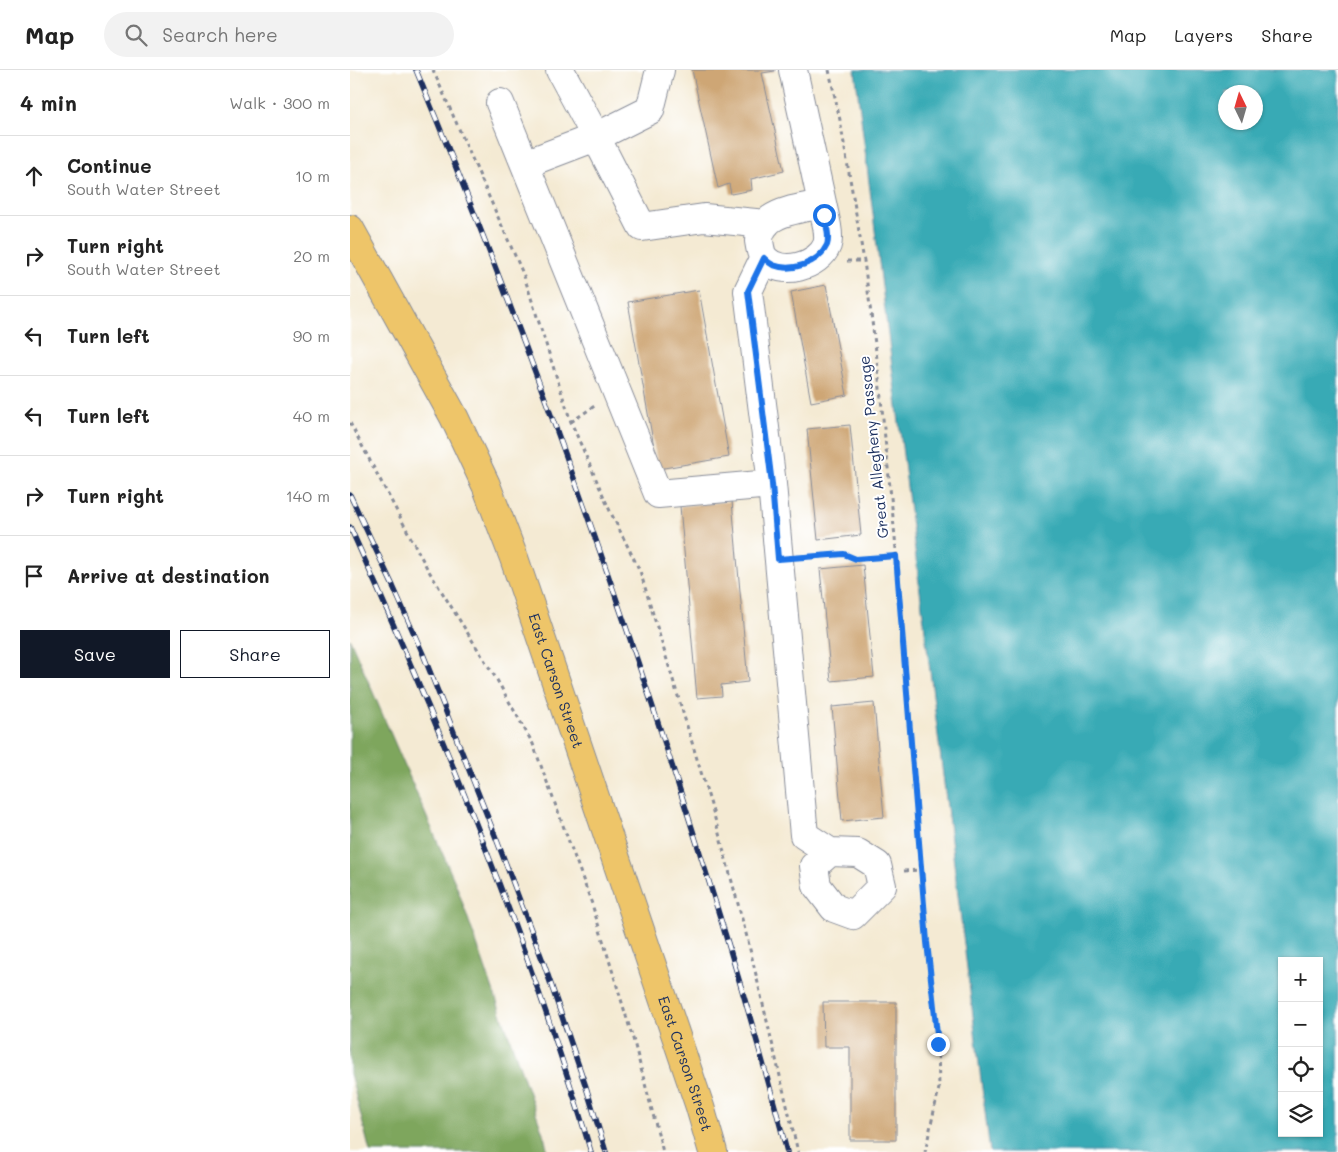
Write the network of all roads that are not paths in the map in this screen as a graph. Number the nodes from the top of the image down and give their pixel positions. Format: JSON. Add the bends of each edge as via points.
{"nodes":[{"id":1,"x":560,"y":70,"type":"edge"},
{"id":2,"x":660,"y":70,"type":"edge"},
{"id":3,"x":793,"y":70,"type":"edge"},
{"id":4,"x":500,"y":103,"type":"dead end"},
{"id":5,"x":596,"y":137,"type":"junction"},
{"id":6,"x":525,"y":164,"type":"junction"},
{"id":7,"x":822,"y":204,"type":"junction"},
{"id":8,"x":766,"y":224,"type":"junction"},
{"id":9,"x":350,"y":229,"type":"edge"},
{"id":10,"x":764,"y":258,"type":"junction"},
{"id":11,"x":772,"y":484,"type":"junction"},
{"id":12,"x":830,"y":852,"type":"dead end"},
{"id":13,"x":713,"y":1152,"type":"edge"}],
"edges":[{"from":1,"to":5,"type":"street"},
{"from":2,"to":5,"type":"street","via":[[650,110]]},
{"from":3,"to":7,"type":"street"},
{"from":4,"to":6,"type":"street"},
{"from":5,"to":6,"type":"street"},
{"from":5,"to":8,"type":"street","via":[[642,227],[704,218]]},
{"from":6,"to":11,"type":"street","via":[[658,494]]},
{"from":7,"to":8,"type":"street","via":[[781,214]]},
{"from":7,"to":10,"type":"street","via":[[828,236],[822,253],[804,265],[783,268]]},
{"from":8,"to":10,"type":"street","via":[[759,239]]},
{"from":9,"to":13,"type":"main road","name":"East Carson Street","via":[[454,417],[486,486],[517,567]]},
{"from":10,"to":11,"type":"street","via":[[748,291]]},
{"from":11,"to":12,"type":"street","via":[[804,835]]}]}
